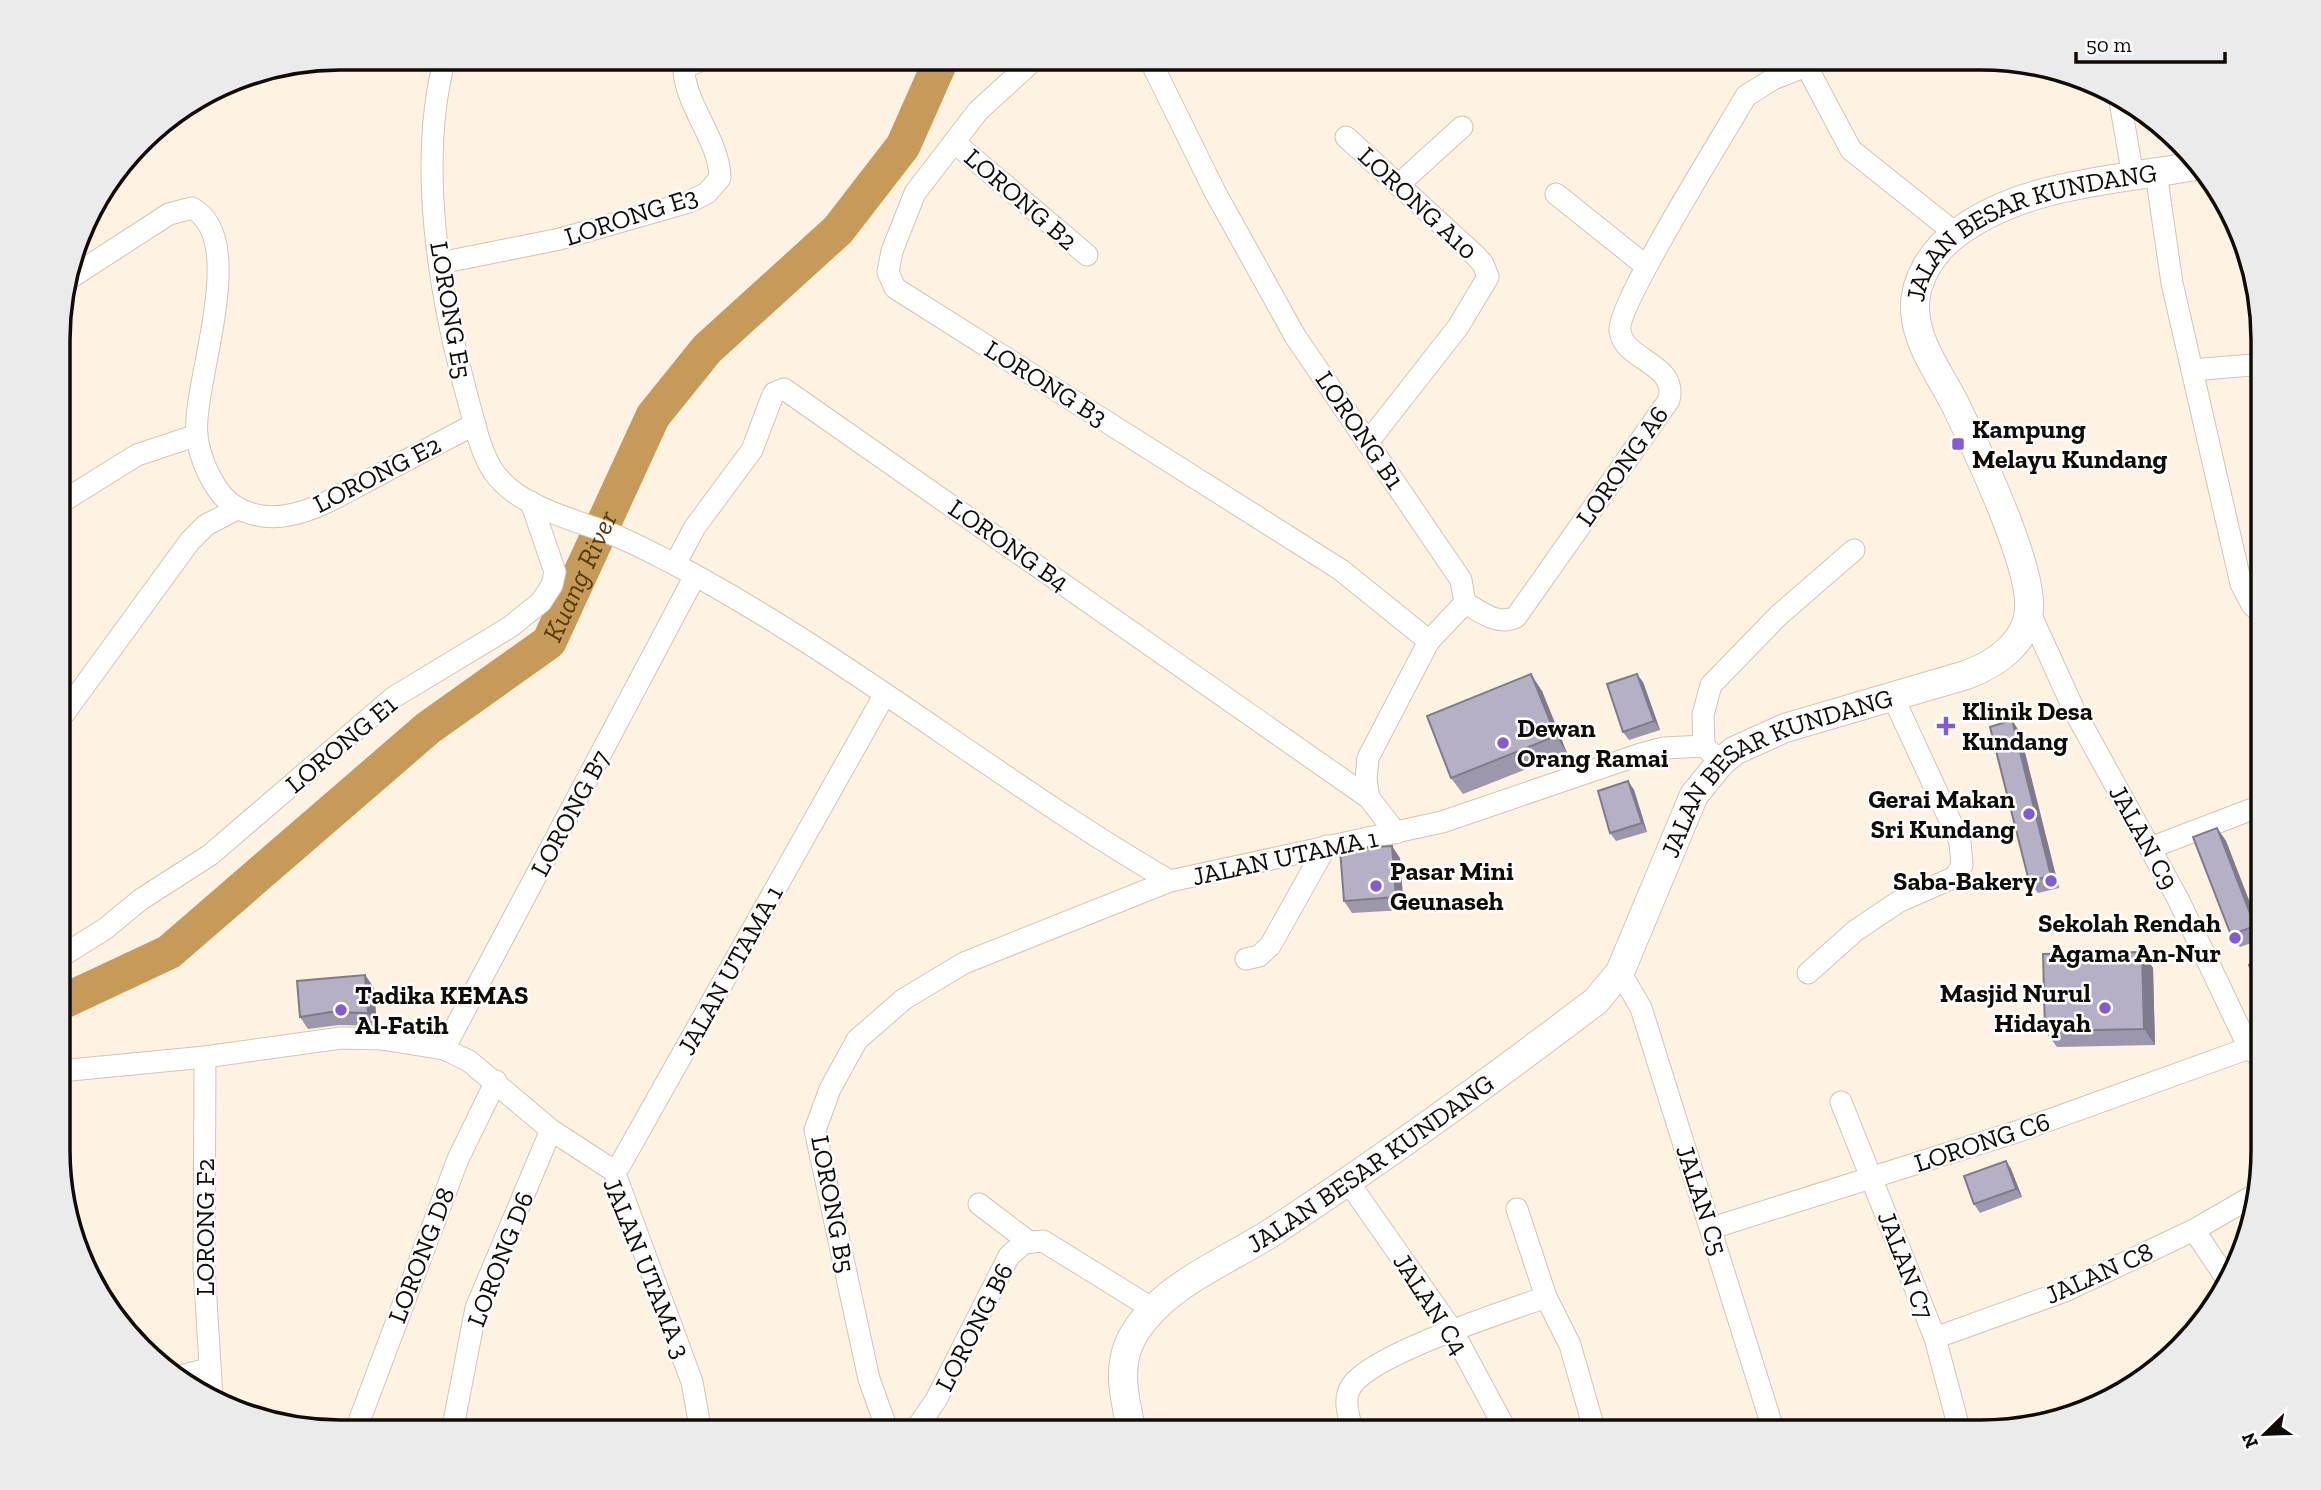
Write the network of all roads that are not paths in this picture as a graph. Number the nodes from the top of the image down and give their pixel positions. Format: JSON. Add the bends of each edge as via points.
{"nodes":[{"id":1,"x":443,"y":70,"type":"edge"},
{"id":2,"x":686,"y":70,"type":"edge"},
{"id":3,"x":1023,"y":70,"type":"edge"},
{"id":4,"x":1155,"y":70,"type":"edge"},
{"id":5,"x":1789,"y":70,"type":"edge"},
{"id":6,"x":1808,"y":70,"type":"edge"},
{"id":7,"x":2124,"y":111,"type":"edge"},
{"id":8,"x":1462,"y":127,"type":"dead end"},
{"id":9,"x":1346,"y":137,"type":"dead end"},
{"id":10,"x":954,"y":142,"type":"junction"},
{"id":11,"x":2188,"y":167,"type":"edge"},
{"id":12,"x":2145,"y":175,"type":"junction"},
{"id":13,"x":1398,"y":185,"type":"junction"},
{"id":14,"x":1556,"y":194,"type":"dead end"},
{"id":15,"x":1955,"y":233,"type":"junction"},
{"id":16,"x":1087,"y":255,"type":"dead end"},
{"id":17,"x":440,"y":263,"type":"junction"},
{"id":18,"x":1646,"y":266,"type":"junction"},
{"id":19,"x":78,"y":273,"type":"edge"},
{"id":20,"x":2251,"y":365,"type":"edge"},
{"id":21,"x":2192,"y":370,"type":"junction"},
{"id":22,"x":475,"y":424,"type":"junction"},
{"id":23,"x":197,"y":435,"type":"junction"},
{"id":24,"x":1368,"y":442,"type":"junction"},
{"id":25,"x":70,"y":497,"type":"edge"},
{"id":26,"x":531,"y":502,"type":"junction"},
{"id":27,"x":237,"y":509,"type":"junction"},
{"id":28,"x":623,"y":539,"type":"joint"},
{"id":29,"x":1854,"y":550,"type":"dead end"},
{"id":30,"x":675,"y":565,"type":"junction"},
{"id":31,"x":695,"y":576,"type":"junction"},
{"id":32,"x":1465,"y":603,"type":"junction"},
{"id":33,"x":2251,"y":604,"type":"edge"},
{"id":34,"x":2029,"y":611,"type":"junction"},
{"id":35,"x":1429,"y":641,"type":"junction"},
{"id":36,"x":885,"y":694,"type":"junction"},
{"id":37,"x":1893,"y":697,"type":"junction"},
{"id":38,"x":70,"y":705,"type":"edge"},
{"id":39,"x":1712,"y":754,"type":"junction"},
{"id":40,"x":1369,"y":797,"type":"junction"},
{"id":41,"x":2251,"y":810,"type":"edge"},
{"id":42,"x":1396,"y":833,"type":"junction"},
{"id":43,"x":1326,"y":846,"type":"junction"},
{"id":44,"x":2150,"y":848,"type":"junction"},
{"id":45,"x":1170,"y":881,"type":"junction"},
{"id":46,"x":70,"y":951,"type":"edge"},
{"id":47,"x":1246,"y":959,"type":"dead end"},
{"id":48,"x":1620,"y":972,"type":"junction"},
{"id":49,"x":1808,"y":973,"type":"dead end"},
{"id":50,"x":2251,"y":1044,"type":"edge"},
{"id":51,"x":444,"y":1049,"type":"junction"},
{"id":52,"x":2251,"y":1056,"type":"edge"},
{"id":53,"x":205,"y":1057,"type":"junction"},
{"id":54,"x":70,"y":1070,"type":"edge"},
{"id":55,"x":496,"y":1081,"type":"junction"},
{"id":56,"x":1841,"y":1102,"type":"dead end"},
{"id":57,"x":551,"y":1130,"type":"junction"},
{"id":58,"x":614,"y":1171,"type":"junction"},
{"id":59,"x":1872,"y":1179,"type":"junction"},
{"id":60,"x":1347,"y":1180,"type":"junction"},
{"id":61,"x":2247,"y":1200,"type":"edge"},
{"id":62,"x":979,"y":1205,"type":"dead end"},
{"id":63,"x":1517,"y":1209,"type":"dead end"},
{"id":64,"x":1712,"y":1228,"type":"junction"},
{"id":65,"x":2194,"y":1230,"type":"junction"},
{"id":66,"x":1029,"y":1242,"type":"junction"},
{"id":67,"x":2222,"y":1272,"type":"edge"},
{"id":68,"x":1546,"y":1297,"type":"junction"},
{"id":69,"x":1153,"y":1309,"type":"junction"},
{"id":70,"x":1452,"y":1331,"type":"junction"},
{"id":71,"x":1935,"y":1338,"type":"junction"},
{"id":72,"x":208,"y":1369,"type":"junction"},
{"id":73,"x":190,"y":1374,"type":"edge"},
{"id":74,"x":210,"y":1387,"type":"edge"},
{"id":75,"x":360,"y":1420,"type":"edge"},
{"id":76,"x":454,"y":1420,"type":"edge"},
{"id":77,"x":699,"y":1420,"type":"edge"},
{"id":78,"x":884,"y":1420,"type":"edge"},
{"id":79,"x":922,"y":1420,"type":"edge"},
{"id":80,"x":1129,"y":1420,"type":"edge"},
{"id":81,"x":1350,"y":1420,"type":"edge"},
{"id":82,"x":1500,"y":1420,"type":"edge"},
{"id":83,"x":1592,"y":1420,"type":"edge"},
{"id":84,"x":1770,"y":1420,"type":"edge"},
{"id":85,"x":1957,"y":1420,"type":"edge"}],
"edges":[{"from":1,"to":17,"type":"street","name":"LORONG E5","via":[[434,128]]},
{"from":2,"to":17,"type":"street","name":"LORONG E3","via":[[689,93],[719,161],[720,178],[707,193],[560,239]]},
{"from":3,"to":10,"type":"street","name":"LORONG B3","via":[[978,111]]},
{"from":4,"to":24,"type":"street","name":"LORONG B1","via":[[1275,301]]},
{"from":5,"to":18,"type":"street","name":"LORONG A6","via":[[1746,96]]},
{"from":6,"to":15,"type":"street","via":[[1851,150]]},
{"from":7,"to":12,"type":"street"},
{"from":8,"to":13,"type":"street"},
{"from":9,"to":13,"type":"street","name":"LORONG A10"},
{"from":10,"to":16,"type":"street","name":"LORONG B2"},
{"from":10,"to":35,"type":"street","name":"LORONG B3","via":[[915,193],[892,251],[888,272],[895,288],[1341,570]]},
{"from":11,"to":12,"type":"main road","name":"JALAN BESAR KUNDANG"},
{"from":12,"to":15,"type":"main road","name":"JALAN BESAR KUNDANG","via":[[2015,201]]},
{"from":12,"to":21,"type":"street"},
{"from":13,"to":24,"type":"street","name":"LORONG A10","via":[[1475,255],[1488,277],[1458,327]]},
{"from":14,"to":18,"type":"street"},
{"from":15,"to":34,"type":"main road","name":"JALAN BESAR KUNDANG","via":[[1919,283],[1915,312],[1920,336],[1988,475],[2022,566]]},
{"from":17,"to":22,"type":"street","name":"LORONG E5"},
{"from":18,"to":32,"type":"street","name":"LORONG A6","via":[[1620,333],[1625,343],[1668,379],[1669,400],[1516,617],[1498,621]]},
{"from":19,"to":23,"type":"street","via":[[169,214],[192,208],[202,214],[214,242],[217,276]]},
{"from":20,"to":21,"type":"street"},
{"from":21,"to":33,"type":"street","via":[[2241,584]]},
{"from":22,"to":26,"type":"street","name":"LORONG E5","via":[[493,470],[504,484]]},
{"from":22,"to":27,"type":"street","name":"LORONG E2","via":[[310,509],[272,517]]},
{"from":23,"to":25,"type":"street","via":[[137,456]]},
{"from":23,"to":27,"type":"street","via":[[206,468],[219,491]]},
{"from":24,"to":32,"type":"street","name":"LORONG B1","via":[[1461,580]]},
{"from":26,"to":28,"type":"street","name":"LORONG E5"},
{"from":26,"to":46,"type":"street","name":"LORONG E1","via":[[555,572],[541,602],[394,697],[210,855]]},
{"from":27,"to":38,"type":"street","via":[[206,525],[190,541]]},
{"from":28,"to":30,"type":"street","name":"JALAN UTAMA 1"},
{"from":29,"to":39,"type":"street","via":[[1779,615],[1711,685],[1703,715]]},
{"from":30,"to":31,"type":"street","name":"JALAN UTAMA 1"},
{"from":30,"to":40,"type":"street","name":"LORONG B4","via":[[695,527],[752,450],[774,393],[784,389]]},
{"from":31,"to":36,"type":"street","name":"JALAN UTAMA 1","via":[[734,596]]},
{"from":31,"to":51,"type":"street","name":"LORONG B7"},
{"from":32,"to":35,"type":"street"},
{"from":34,"to":37,"type":"main road","name":"JALAN BESAR KUNDANG","via":[[2005,655],[1989,666]]},
{"from":34,"to":44,"type":"street","name":"JALAN C9","via":[[2075,712]]},
{"from":35,"to":40,"type":"street","via":[[1368,758]]},
{"from":36,"to":45,"type":"street","name":"JALAN UTAMA 1","via":[[1094,837]]},
{"from":36,"to":58,"type":"street","name":"JALAN UTAMA 1"},
{"from":37,"to":39,"type":"main road","name":"JALAN BESAR KUNDANG","via":[[1784,728],[1734,751]]},
{"from":37,"to":49,"type":"street","via":[[1960,842],[1962,865],[1955,877],[1898,901],[1855,931]]},
{"from":39,"to":42,"type":"street","name":"JALAN UTAMA 1","via":[[1664,748],[1531,794]]},
{"from":39,"to":48,"type":"main road","name":"JALAN BESAR KUNDANG"},
{"from":40,"to":42,"type":"street","name":"LORONG B4"},
{"from":41,"to":44,"type":"street"},
{"from":42,"to":43,"type":"street","name":"JALAN UTAMA 1"},
{"from":43,"to":45,"type":"street","name":"JALAN UTAMA 1"},
{"from":43,"to":47,"type":"street","via":[[1270,946],[1259,956]]},
{"from":44,"to":50,"type":"street","name":"JALAN C9"},
{"from":45,"to":78,"type":"street","name":"LORONG B5","via":[[964,963],[904,999],[857,1040],[830,1089],[815,1129],[869,1379]]},
{"from":48,"to":60,"type":"main road","name":"JALAN BESAR KUNDANG","via":[[1596,1001]]},
{"from":48,"to":64,"type":"street","name":"JALAN C5","via":[[1640,1008]]},
{"from":51,"to":53,"type":"street","name":"JALAN UTAMA 3","via":[[341,1038]]},
{"from":51,"to":55,"type":"street","name":"JALAN UTAMA 3"},
{"from":52,"to":59,"type":"street","name":"LORONG C6"},
{"from":53,"to":54,"type":"street","name":"JALAN UTAMA 3"},
{"from":53,"to":72,"type":"street","name":"LORONG F2"},
{"from":55,"to":57,"type":"street","name":"JALAN UTAMA 3"},
{"from":55,"to":75,"type":"street","name":"LORONG D8","via":[[458,1159]]},
{"from":56,"to":59,"type":"street","name":"JALAN C7"},
{"from":57,"to":58,"type":"street","name":"JALAN UTAMA 3"},
{"from":57,"to":76,"type":"street","name":"LORONG D6","via":[[476,1308]]},
{"from":58,"to":77,"type":"street","name":"JALAN UTAMA 3","via":[[692,1382]]},
{"from":59,"to":64,"type":"street","name":"LORONG C6"},
{"from":59,"to":71,"type":"street","name":"JALAN C7"},
{"from":60,"to":69,"type":"main road","name":"JALAN BESAR KUNDANG"},
{"from":60,"to":70,"type":"street","name":"JALAN C4"},
{"from":61,"to":65,"type":"street","name":"JALAN C8"},
{"from":62,"to":66,"type":"street"},
{"from":63,"to":68,"type":"street"},
{"from":64,"to":84,"type":"street","name":"JALAN C5"},
{"from":65,"to":67,"type":"street"},
{"from":65,"to":71,"type":"street","name":"JALAN C8","via":[[2065,1291]]},
{"from":66,"to":69,"type":"street","name":"LORONG B6","via":[[1043,1241]]},
{"from":66,"to":79,"type":"street","name":"LORONG B6","via":[[1009,1256]]},
{"from":68,"to":70,"type":"street"},
{"from":68,"to":83,"type":"street","via":[[1570,1345]]},
{"from":69,"to":80,"type":"main road","name":"JALAN BESAR KUNDANG","via":[[1132,1337],[1122,1364]]},
{"from":70,"to":81,"type":"street","via":[[1366,1370],[1350,1387],[1346,1403]]},
{"from":70,"to":82,"type":"street","name":"JALAN C4"},
{"from":71,"to":85,"type":"street","name":"JALAN C7"},
{"from":72,"to":73,"type":"street"},
{"from":72,"to":74,"type":"street","name":"LORONG F2"}]}
